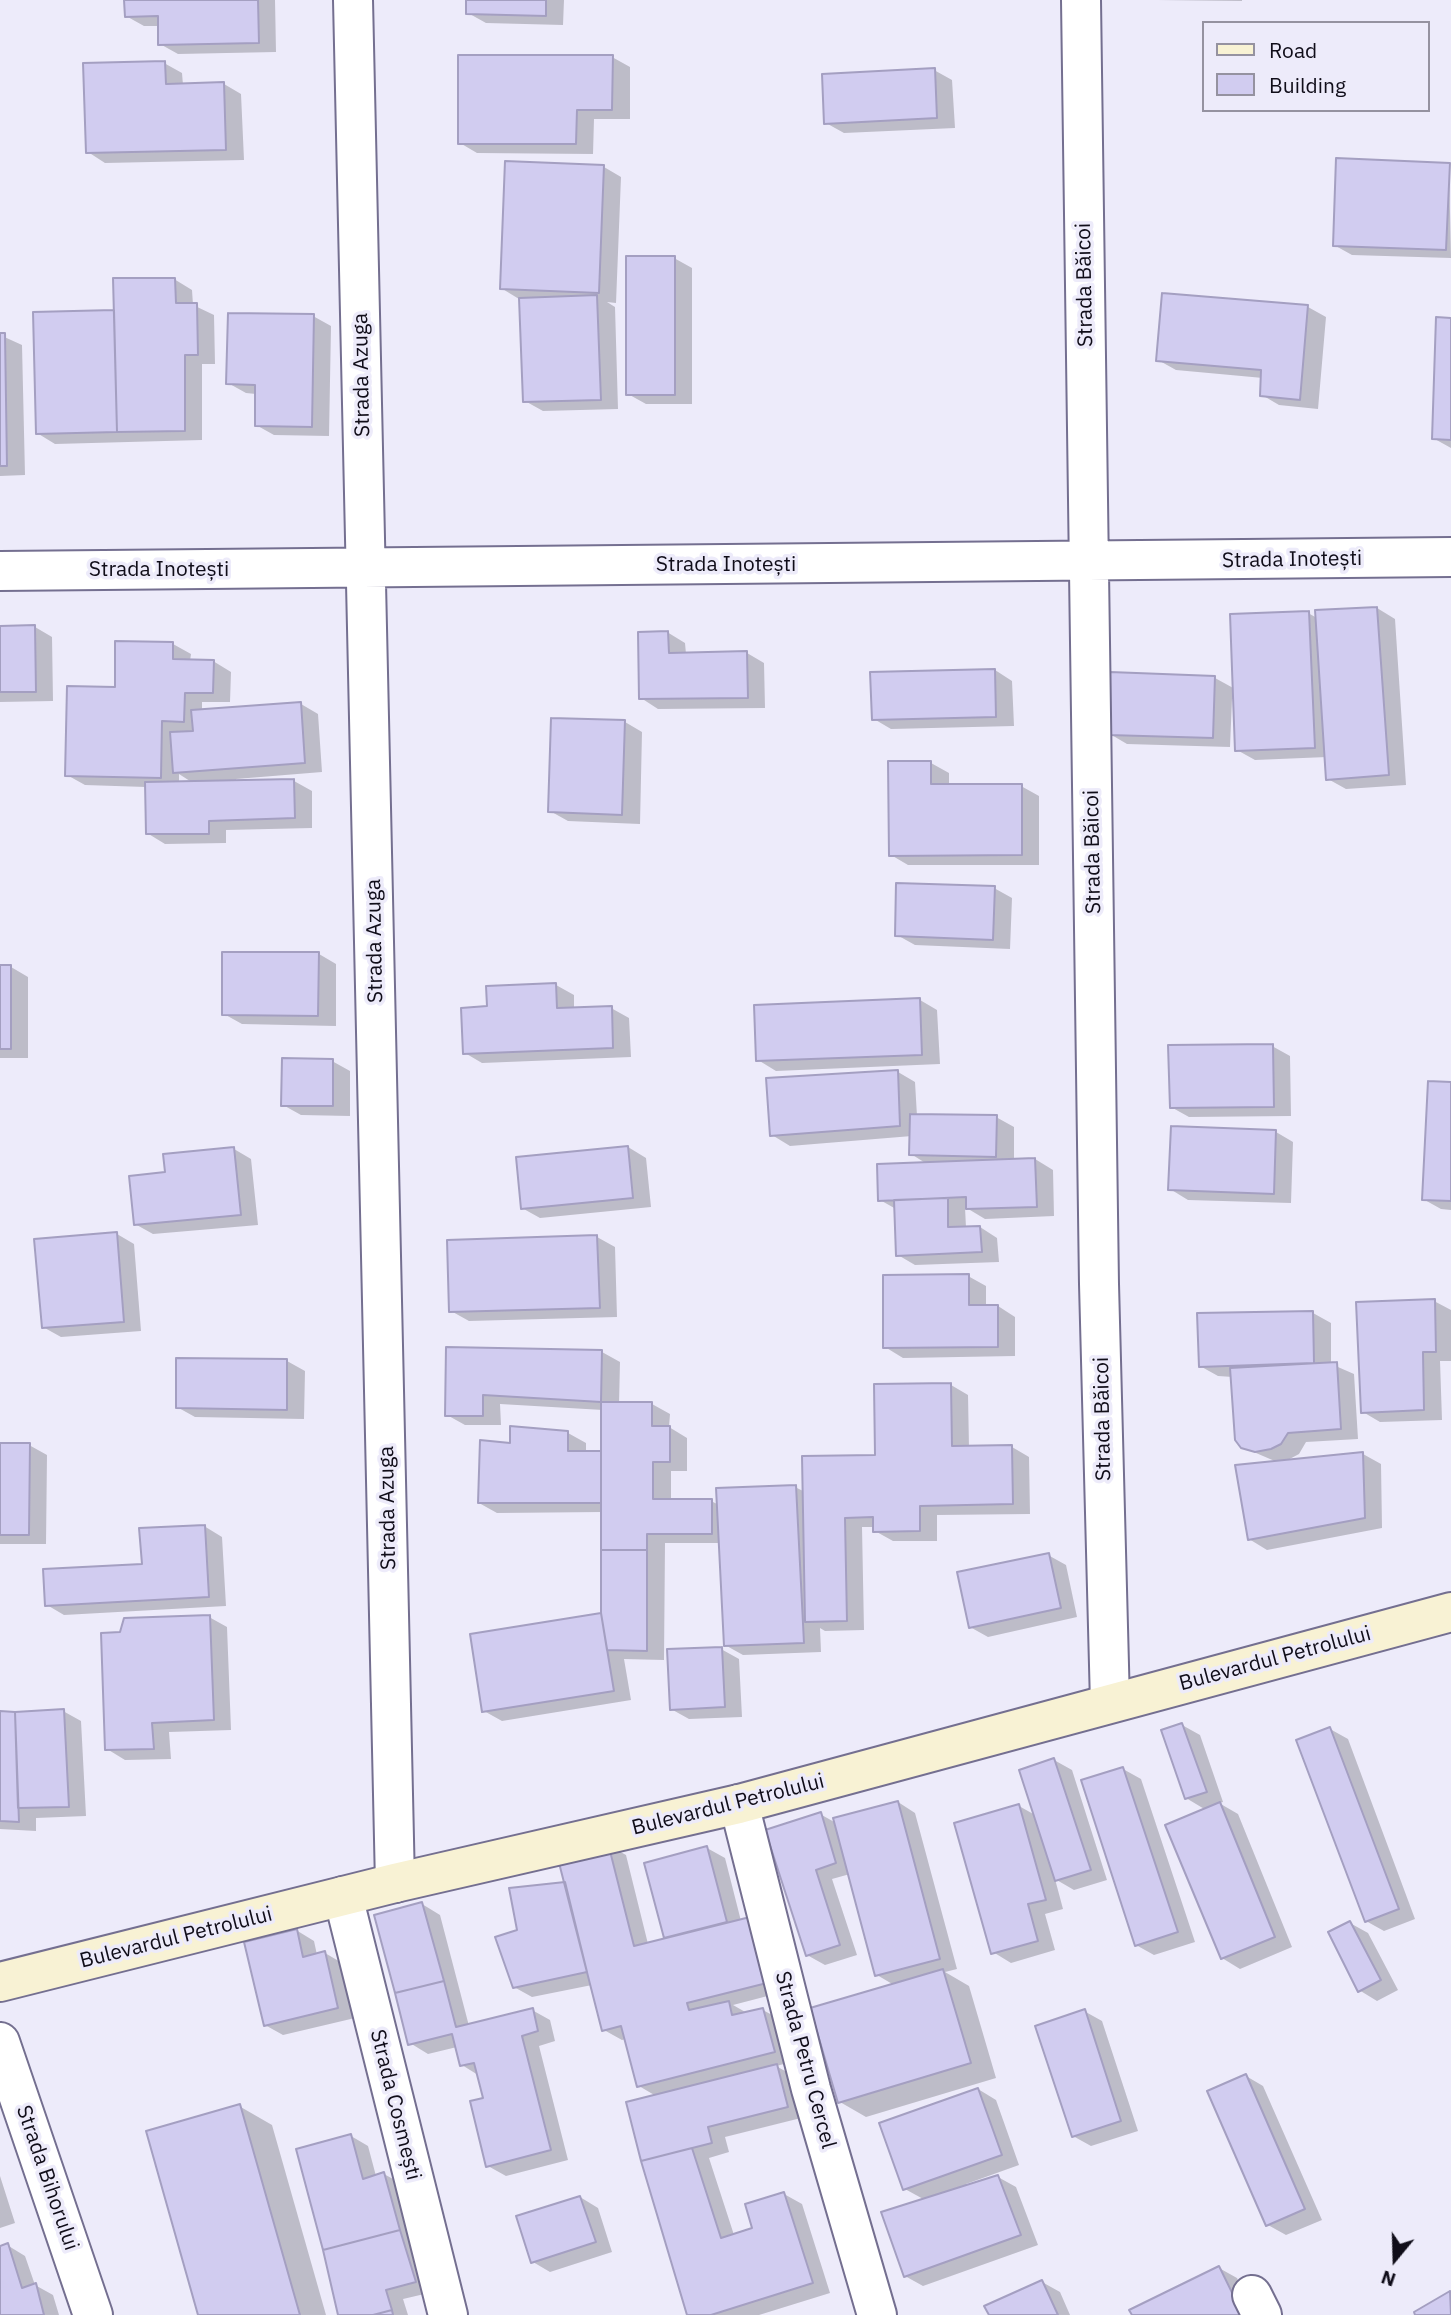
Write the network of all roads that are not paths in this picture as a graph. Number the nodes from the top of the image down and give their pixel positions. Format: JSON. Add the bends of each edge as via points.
{"nodes":[{"id":1,"x":353,"y":0,"type":"edge"},
{"id":2,"x":1081,"y":0,"type":"edge"},
{"id":3,"x":1451,"y":557,"type":"edge"},
{"id":4,"x":1089,"y":563,"type":"junction"},
{"id":5,"x":366,"y":568,"type":"junction"},
{"id":6,"x":0,"y":571,"type":"edge"},
{"id":7,"x":1451,"y":1612,"type":"edge"},
{"id":8,"x":1110,"y":1703,"type":"junction"},
{"id":9,"x":739,"y":1804,"type":"junction"},
{"id":10,"x":395,"y":1883,"type":"junction"},
{"id":11,"x":343,"y":1896,"type":"junction"},
{"id":12,"x":0,"y":1982,"type":"edge"},
{"id":13,"x":0,"y":2042,"type":"edge"},
{"id":14,"x":93,"y":2315,"type":"edge"},
{"id":15,"x":448,"y":2315,"type":"edge"},
{"id":16,"x":877,"y":2315,"type":"edge"}],
"edges":[{"from":1,"to":5,"type":"street","name":"Strada Azuga"},
{"from":2,"to":4,"type":"street","name":"Strada Băicoi"},
{"from":3,"to":4,"type":"street","name":"Strada Inotești"},
{"from":4,"to":5,"type":"street","name":"Strada Inotești"},
{"from":4,"to":8,"type":"street","name":"Strada Băicoi"},
{"from":5,"to":6,"type":"street","name":"Strada Inotești"},
{"from":5,"to":10,"type":"street","name":"Strada Azuga"},
{"from":7,"to":8,"type":"street","name":"Bulevardul Petrolului"},
{"from":8,"to":9,"type":"street","name":"Bulevardul Petrolului"},
{"from":9,"to":10,"type":"street","name":"Bulevardul Petrolului"},
{"from":9,"to":16,"type":"street","name":"Strada Petru Cercel","via":[[811,2089]]},
{"from":10,"to":11,"type":"street","name":"Bulevardul Petrolului"},
{"from":11,"to":12,"type":"street","name":"Bulevardul Petrolului"},
{"from":11,"to":15,"type":"street","name":"Strada Cosmești"},
{"from":13,"to":14,"type":"street","name":"Strada Bihorului"}]}
